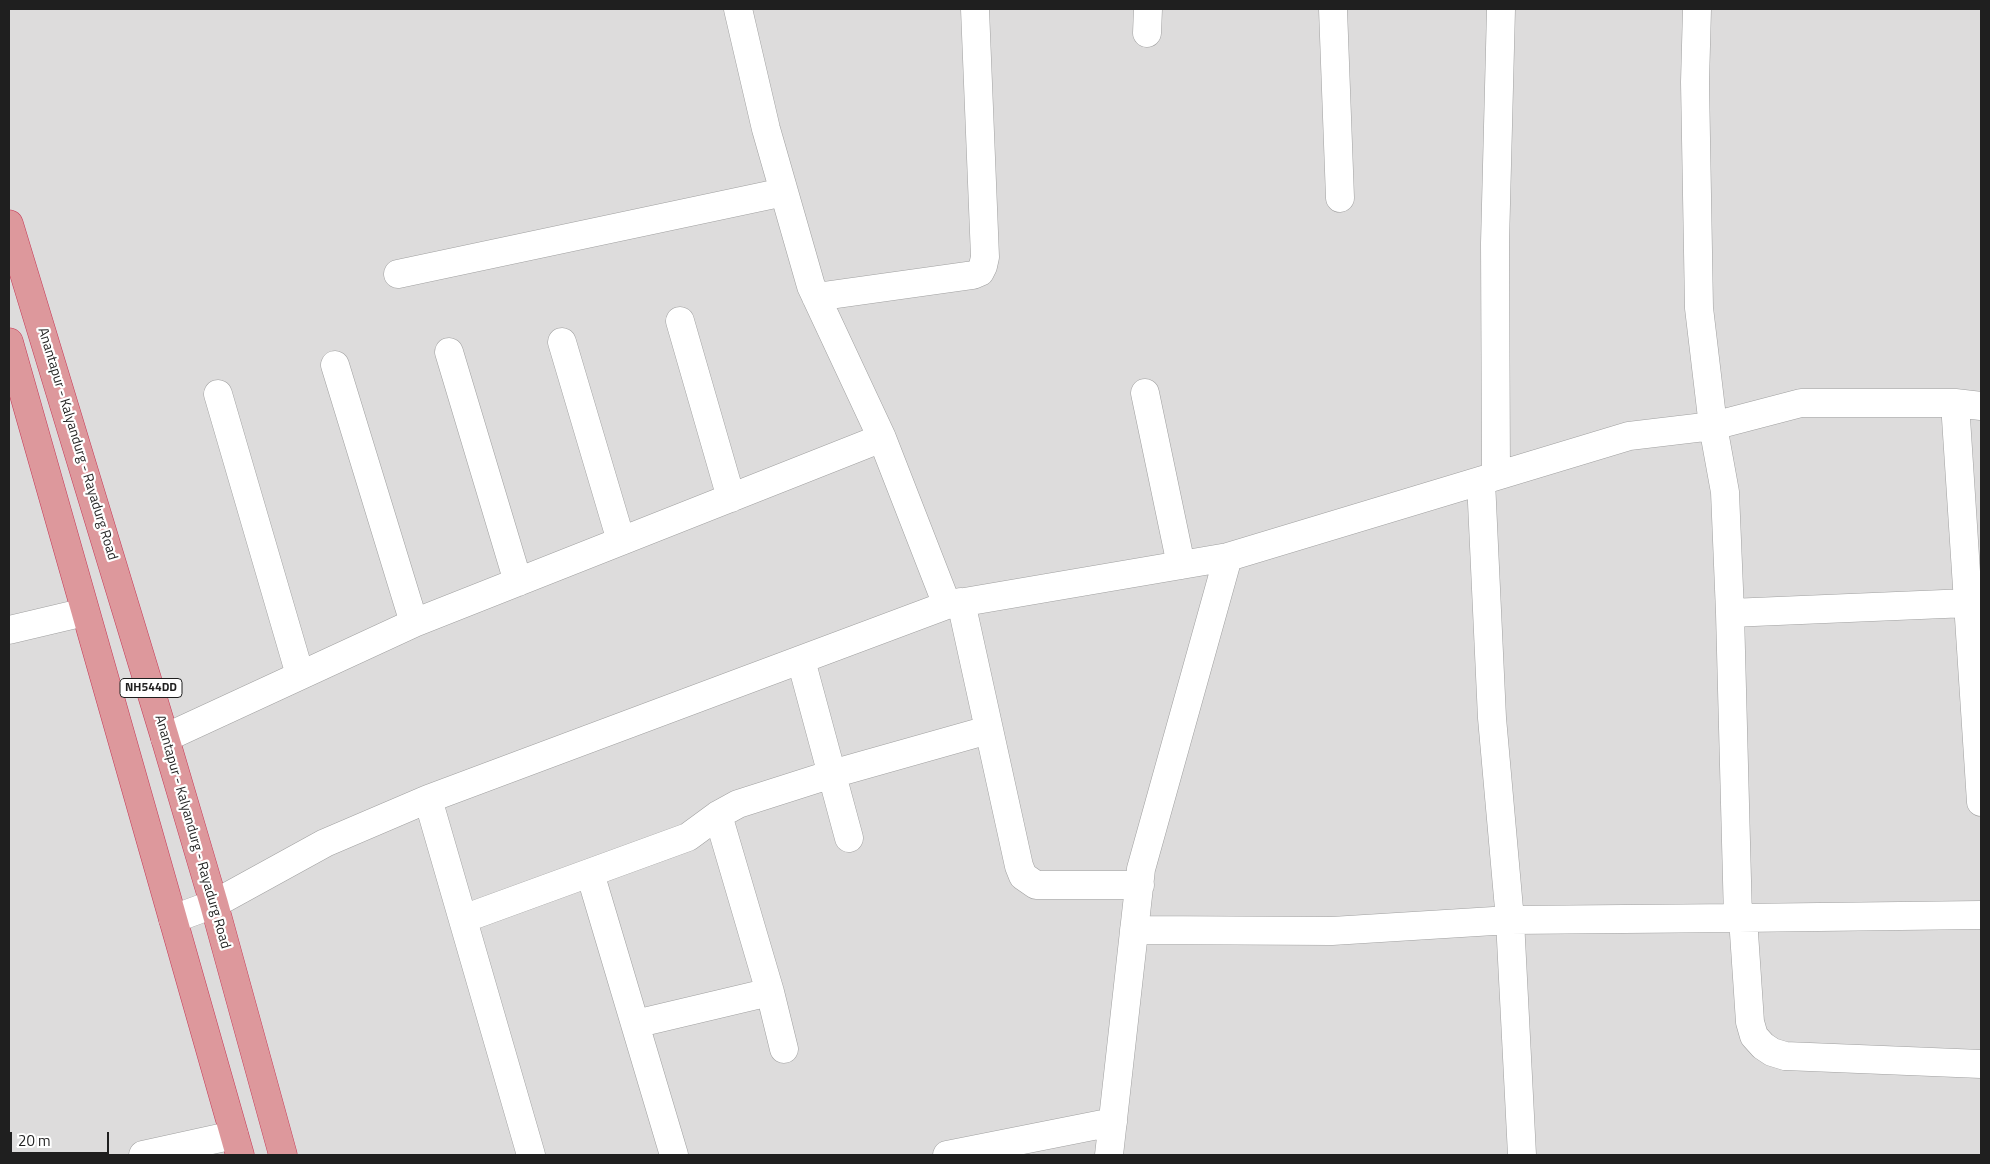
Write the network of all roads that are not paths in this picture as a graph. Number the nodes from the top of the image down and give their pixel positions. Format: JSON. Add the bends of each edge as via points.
{"nodes":[{"id":1,"x":738,"y":9,"type":"edge"},
{"id":2,"x":976,"y":9,"type":"edge"},
{"id":3,"x":1333,"y":9,"type":"edge"},
{"id":4,"x":1501,"y":9,"type":"edge"},
{"id":5,"x":1697,"y":9,"type":"edge"},
{"id":6,"x":784,"y":192,"type":"junction"},
{"id":7,"x":1340,"y":198,"type":"dead end"},
{"id":8,"x":9,"y":224,"type":"edge"},
{"id":9,"x":398,"y":274,"type":"dead end"},
{"id":10,"x":816,"y":297,"type":"junction"},
{"id":11,"x":680,"y":321,"type":"dead end"},
{"id":12,"x":9,"y":342,"type":"edge"},
{"id":13,"x":562,"y":342,"type":"dead end"},
{"id":14,"x":449,"y":352,"type":"dead end"},
{"id":15,"x":335,"y":364,"type":"dead end"},
{"id":16,"x":1145,"y":392,"type":"dead end"},
{"id":17,"x":218,"y":394,"type":"dead end"},
{"id":18,"x":1968,"y":405,"type":"edge"},
{"id":19,"x":1713,"y":426,"type":"junction"},
{"id":20,"x":882,"y":438,"type":"junction"},
{"id":21,"x":1489,"y":479,"type":"junction"},
{"id":22,"x":731,"y":498,"type":"junction"},
{"id":23,"x":621,"y":541,"type":"junction"},
{"id":24,"x":1228,"y":557,"type":"junction"},
{"id":25,"x":1181,"y":565,"type":"junction"},
{"id":26,"x":518,"y":582,"type":"junction"},
{"id":27,"x":954,"y":603,"type":"junction"},
{"id":28,"x":1968,"y":603,"type":"junction"},
{"id":29,"x":85,"y":612,"type":"junction"},
{"id":30,"x":1730,"y":613,"type":"junction"},
{"id":31,"x":414,"y":623,"type":"junction"},
{"id":32,"x":9,"y":630,"type":"edge"},
{"id":33,"x":800,"y":660,"type":"junction"},
{"id":34,"x":300,"y":675,"type":"junction"},
{"id":35,"x":988,"y":730,"type":"junction"},
{"id":36,"x":165,"y":738,"type":"junction"},
{"id":37,"x":832,"y":774,"type":"junction"},
{"id":38,"x":428,"y":799,"type":"junction"},
{"id":39,"x":1981,"y":802,"type":"edge"},
{"id":40,"x":718,"y":815,"type":"junction"},
{"id":41,"x":849,"y":838,"type":"dead end"},
{"id":42,"x":590,"y":873,"type":"junction"},
{"id":43,"x":1140,"y":885,"type":"junction"},
{"id":44,"x":214,"y":904,"type":"junction"},
{"id":45,"x":1981,"y":915,"type":"edge"},
{"id":46,"x":1740,"y":918,"type":"junction"},
{"id":47,"x":463,"y":919,"type":"junction"},
{"id":48,"x":173,"y":920,"type":"junction"},
{"id":49,"x":1510,"y":920,"type":"junction"},
{"id":50,"x":1134,"y":930,"type":"junction"},
{"id":51,"x":770,"y":992,"type":"junction"},
{"id":52,"x":635,"y":1024,"type":"junction"},
{"id":53,"x":784,"y":1049,"type":"dead end"},
{"id":54,"x":1981,"y":1064,"type":"edge"},
{"id":55,"x":1113,"y":1122,"type":"junction"},
{"id":56,"x":237,"y":1145,"type":"edge"},
{"id":57,"x":143,"y":1155,"type":"edge"},
{"id":58,"x":283,"y":1155,"type":"edge"},
{"id":59,"x":531,"y":1155,"type":"edge"},
{"id":60,"x":674,"y":1155,"type":"edge"},
{"id":61,"x":947,"y":1155,"type":"edge"},
{"id":62,"x":1109,"y":1155,"type":"edge"},
{"id":63,"x":1522,"y":1155,"type":"edge"}],
"edges":[{"from":1,"to":6,"type":"street"},
{"from":2,"to":10,"type":"street","via":[[986,257],[980,272]]},
{"from":3,"to":7,"type":"street"},
{"from":4,"to":21,"type":"street"},
{"from":5,"to":19,"type":"street","via":[[1699,308]]},
{"from":6,"to":9,"type":"street"},
{"from":6,"to":10,"type":"street","via":[[810,286]]},
{"from":8,"to":36,"type":"highway","name":"Anantapur - Kalyandurg - Rayadurg Road","number":"NH544DD"},
{"from":10,"to":20,"type":"street"},
{"from":11,"to":22,"type":"street"},
{"from":12,"to":29,"type":"highway","number":"NH544DD"},
{"from":13,"to":23,"type":"street"},
{"from":14,"to":26,"type":"street"},
{"from":15,"to":31,"type":"street"},
{"from":16,"to":25,"type":"street"},
{"from":17,"to":34,"type":"street"},
{"from":18,"to":19,"type":"street","via":[[1801,403]]},
{"from":18,"to":28,"type":"street"},
{"from":19,"to":21,"type":"street","via":[[1629,436]]},
{"from":19,"to":30,"type":"street","via":[[1725,492]]},
{"from":20,"to":22,"type":"street"},
{"from":20,"to":27,"type":"street"},
{"from":21,"to":24,"type":"street"},
{"from":21,"to":49,"type":"street","via":[[1492,718]]},
{"from":22,"to":23,"type":"street"},
{"from":23,"to":26,"type":"street"},
{"from":24,"to":25,"type":"street"},
{"from":24,"to":43,"type":"street","via":[[1141,869]]},
{"from":25,"to":27,"type":"street"},
{"from":26,"to":31,"type":"street"},
{"from":27,"to":33,"type":"street"},
{"from":27,"to":35,"type":"street"},
{"from":28,"to":30,"type":"street"},
{"from":28,"to":39,"type":"street"},
{"from":29,"to":32,"type":"street"},
{"from":29,"to":48,"type":"highway","number":"NH544DD"},
{"from":30,"to":46,"type":"street"},
{"from":31,"to":34,"type":"street"},
{"from":33,"to":37,"type":"street"},
{"from":33,"to":38,"type":"street"},
{"from":34,"to":36,"type":"street"},
{"from":35,"to":37,"type":"street"},
{"from":35,"to":43,"type":"street","via":[[1018,866],[1028,880],[1036,885]]},
{"from":36,"to":44,"type":"highway","name":"Anantapur - Kalyandurg - Rayadurg Road","number":"NH544DD"},
{"from":37,"to":40,"type":"street","via":[[738,804]]},
{"from":37,"to":41,"type":"street"},
{"from":38,"to":44,"type":"street","via":[[325,843]]},
{"from":38,"to":47,"type":"street"},
{"from":40,"to":42,"type":"street","via":[[688,837]]},
{"from":40,"to":51,"type":"street"},
{"from":42,"to":47,"type":"street"},
{"from":42,"to":52,"type":"street"},
{"from":43,"to":50,"type":"street"},
{"from":44,"to":48,"type":"street"},
{"from":44,"to":58,"type":"highway","name":"Anantapur - Kalyandurg - Rayadurg Road","number":"NH544DD"},
{"from":45,"to":46,"type":"street"},
{"from":46,"to":49,"type":"street"},
{"from":46,"to":54,"type":"street","via":[[1750,1022],[1754,1036],[1772,1052],[1785,1056]]},
{"from":47,"to":59,"type":"street"},
{"from":48,"to":56,"type":"highway","number":"NH544DD"},
{"from":49,"to":50,"type":"street","via":[[1332,932]]},
{"from":49,"to":63,"type":"street"},
{"from":50,"to":55,"type":"street"},
{"from":51,"to":52,"type":"street"},
{"from":51,"to":53,"type":"street"},
{"from":52,"to":60,"type":"street"},
{"from":55,"to":61,"type":"street"},
{"from":55,"to":62,"type":"street"},
{"from":56,"to":57,"type":"street"}]}
